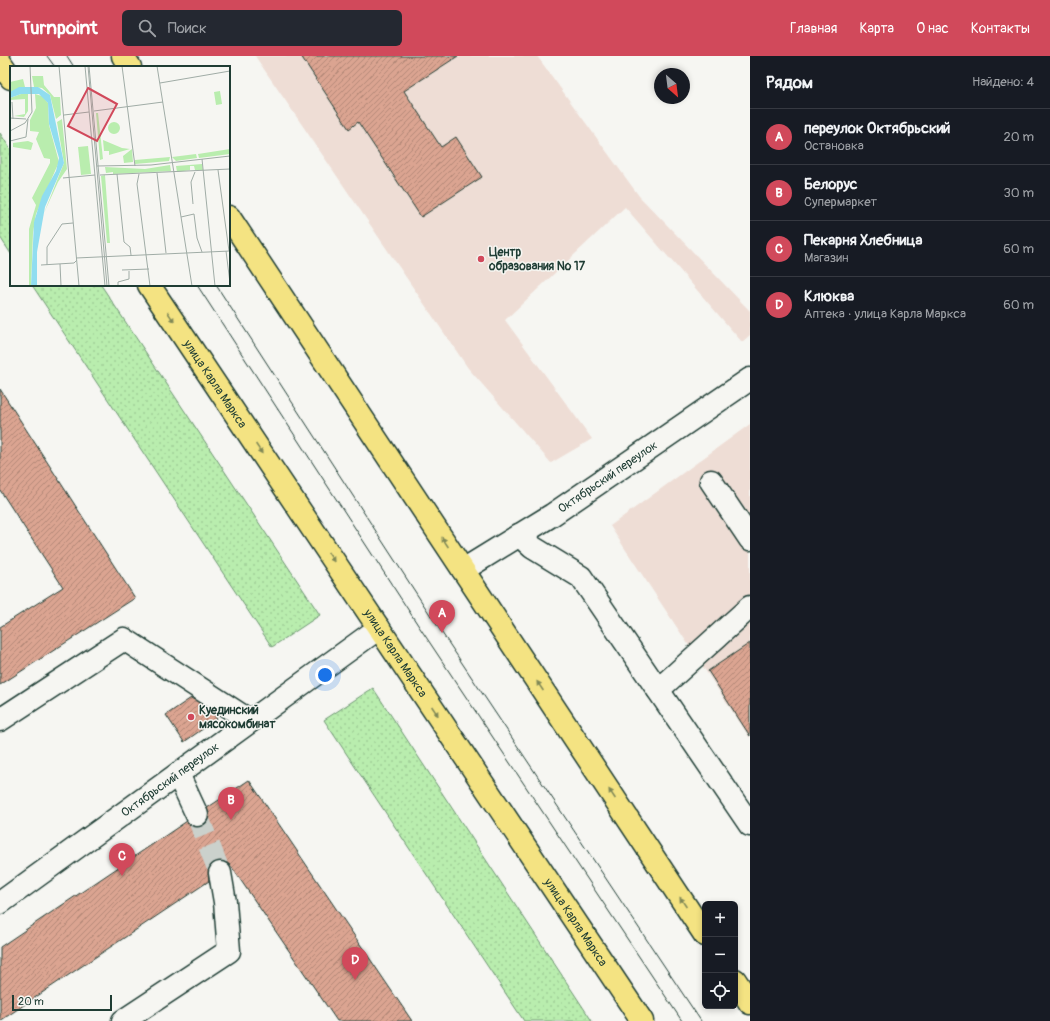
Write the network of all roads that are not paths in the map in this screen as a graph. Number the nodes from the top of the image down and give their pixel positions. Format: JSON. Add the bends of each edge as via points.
{"nodes":[{"id":1,"x":123,"y":56,"type":"edge"},
{"id":2,"x":0,"y":62,"type":"edge"},
{"id":3,"x":129,"y":66,"type":"edge"},
{"id":4,"x":10,"y":77,"type":"edge"},
{"id":5,"x":230,"y":219,"type":"edge"},
{"id":6,"x":151,"y":286,"type":"edge"},
{"id":7,"x":750,"y":379,"type":"edge"},
{"id":8,"x":711,"y":481,"type":"dead end"},
{"id":9,"x":519,"y":535,"type":"junction"},
{"id":10,"x":750,"y":539,"type":"edge"},
{"id":11,"x":463,"y":570,"type":"junction"},
{"id":12,"x":750,"y":607,"type":"edge"},
{"id":13,"x":379,"y":628,"type":"junction"},
{"id":14,"x":658,"y":690,"type":"junction"},
{"id":15,"x":0,"y":720,"type":"edge"},
{"id":16,"x":250,"y":721,"type":"junction"},
{"id":17,"x":178,"y":774,"type":"junction"},
{"id":18,"x":197,"y":815,"type":"tunnel mouth"},
{"id":19,"x":750,"y":825,"type":"edge"},
{"id":20,"x":220,"y":873,"type":"tunnel mouth"},
{"id":21,"x":0,"y":903,"type":"edge"},
{"id":22,"x":702,"y":930,"type":"edge"},
{"id":23,"x":738,"y":985,"type":"edge"},
{"id":24,"x":750,"y":1003,"type":"edge"},
{"id":25,"x":123,"y":1021,"type":"edge"},
{"id":26,"x":642,"y":1021,"type":"edge"}],
"edges":[{"from":1,"to":3,"type":"main road"},
{"from":2,"to":4,"type":"main road"},
{"from":11,"to":5,"type":"main road","one_way":true},
{"from":6,"to":13,"type":"main road","name":"улица Карла Маркса","one_way":true},
{"from":7,"to":9,"type":"street","name":"Октябрьский переулок"},
{"from":8,"to":10,"type":"street"},
{"from":9,"to":11,"type":"street","name":"Октябрьский переулок"},
{"from":9,"to":14,"type":"street","via":[[532,547],[581,577]]},
{"from":22,"to":11,"type":"main road","one_way":true},
{"from":12,"to":14,"type":"street"},
{"from":13,"to":16,"type":"street","name":"Октябрьский переулок"},
{"from":13,"to":26,"type":"main road","name":"улица Карла Маркса","one_way":true},
{"from":14,"to":19,"type":"street"},
{"from":15,"to":16,"type":"street","via":[[124,639]]},
{"from":16,"to":17,"type":"street","name":"Октябрьский переулок"},
{"from":17,"to":18,"type":"street"},
{"from":17,"to":21,"type":"street","name":"Октябрьский переулок"},
{"from":20,"to":25,"type":"street","via":[[226,902],[229,950]]},
{"from":23,"to":24,"type":"main road"}]}
